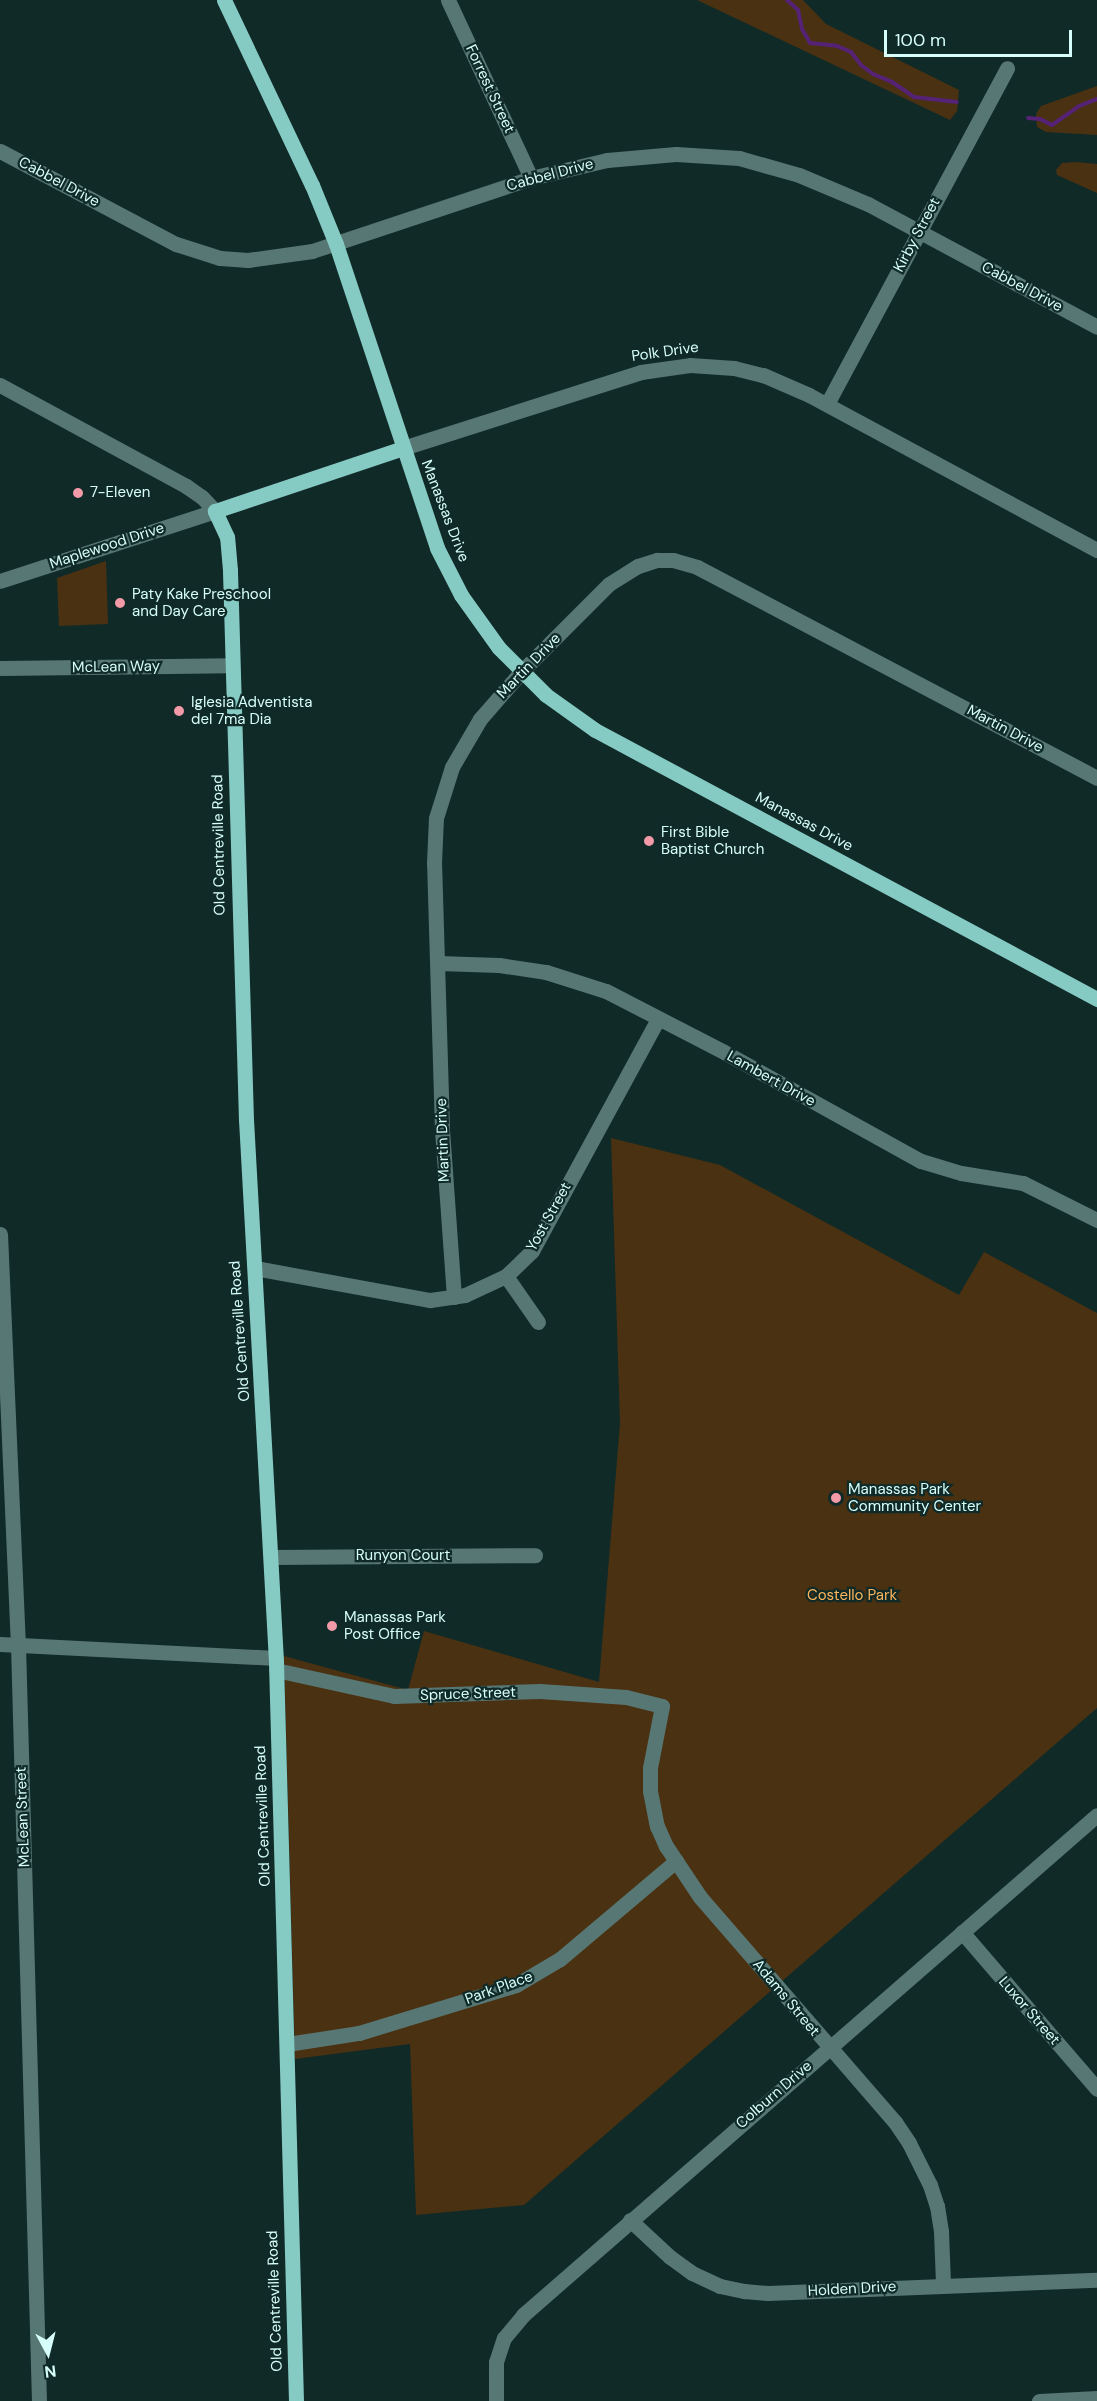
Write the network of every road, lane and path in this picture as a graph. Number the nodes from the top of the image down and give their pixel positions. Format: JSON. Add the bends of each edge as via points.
{"nodes":[{"id":1,"x":224,"y":0,"type":"edge"},
{"id":2,"x":448,"y":0,"type":"edge"},
{"id":3,"x":1007,"y":68,"type":"dead end"},
{"id":4,"x":0,"y":151,"type":"edge"},
{"id":5,"x":531,"y":178,"type":"junction"},
{"id":6,"x":918,"y":232,"type":"junction"},
{"id":7,"x":336,"y":244,"type":"junction"},
{"id":8,"x":1097,"y":327,"type":"edge"},
{"id":9,"x":0,"y":386,"type":"edge"},
{"id":10,"x":827,"y":404,"type":"junction"},
{"id":11,"x":403,"y":448,"type":"junction"},
{"id":12,"x":215,"y":511,"type":"junction"},
{"id":13,"x":1097,"y":550,"type":"edge"},
{"id":14,"x":0,"y":581,"type":"edge"},
{"id":15,"x":232,"y":665,"type":"junction"},
{"id":16,"x":0,"y":668,"type":"edge"},
{"id":17,"x":521,"y":672,"type":"junction"},
{"id":18,"x":1097,"y":778,"type":"edge"},
{"id":19,"x":438,"y":963,"type":"junction"},
{"id":20,"x":1097,"y":999,"type":"edge"},
{"id":21,"x":658,"y":1019,"type":"junction"},
{"id":22,"x":1097,"y":1220,"type":"edge"},
{"id":23,"x":0,"y":1234,"type":"edge"},
{"id":24,"x":255,"y":1268,"type":"junction"},
{"id":25,"x":506,"y":1276,"type":"junction"},
{"id":26,"x":454,"y":1298,"type":"junction"},
{"id":27,"x":538,"y":1322,"type":"dead end"},
{"id":28,"x":535,"y":1555,"type":"dead end"},
{"id":29,"x":272,"y":1557,"type":"junction"},
{"id":30,"x":0,"y":1644,"type":"edge"},
{"id":31,"x":18,"y":1645,"type":"junction"},
{"id":32,"x":276,"y":1664,"type":"junction"},
{"id":33,"x":662,"y":1706,"type":"joint"},
{"id":34,"x":1096,"y":1819,"type":"edge"},
{"id":35,"x":676,"y":1861,"type":"junction"},
{"id":36,"x":962,"y":1932,"type":"junction"},
{"id":37,"x":287,"y":2044,"type":"junction"},
{"id":38,"x":829,"y":2048,"type":"junction"},
{"id":39,"x":1097,"y":2089,"type":"edge"},
{"id":40,"x":630,"y":2220,"type":"junction"},
{"id":41,"x":1097,"y":2280,"type":"edge"},
{"id":42,"x":943,"y":2284,"type":"junction"},
{"id":43,"x":1097,"y":2398,"type":"edge"},
{"id":44,"x":39,"y":2401,"type":"edge"},
{"id":45,"x":296,"y":2401,"type":"edge"},
{"id":46,"x":496,"y":2401,"type":"edge"},
{"id":47,"x":1039,"y":2401,"type":"edge"}],
"edges":[{"from":1,"to":7,"type":"main road","name":"Manassas Drive"},
{"from":2,"to":5,"type":"street","name":"Forrest Street"},
{"from":3,"to":6,"type":"street","name":"Kirby Street"},
{"from":4,"to":7,"type":"street","name":"Cabbel Drive","via":[[198,252],[239,259],[271,259]]},
{"from":5,"to":6,"type":"street","name":"Cabbel Drive","via":[[635,156],[676,153],[739,158],[843,192]]},
{"from":5,"to":7,"type":"street","name":"Cabbel Drive"},
{"from":6,"to":8,"type":"street","name":"Cabbel Drive"},
{"from":6,"to":10,"type":"street","name":"Kirby Street"},
{"from":7,"to":11,"type":"main road","name":"Manassas Drive"},
{"from":9,"to":12,"type":"street","name":"Old Centreville Road","via":[[186,486]]},
{"from":10,"to":11,"type":"street","name":"Polk Drive","via":[[748,371],[680,365],[623,377]]},
{"from":10,"to":13,"type":"street","name":"Polk Drive"},
{"from":11,"to":12,"type":"main road","name":"Polk Drive"},
{"from":11,"to":17,"type":"main road","name":"Manassas Drive","via":[[430,531],[452,579],[487,634]]},
{"from":12,"to":14,"type":"street","name":"Maplewood Drive"},
{"from":12,"to":15,"type":"main road","name":"Old Centreville Road","via":[[229,552]]},
{"from":15,"to":16,"type":"street","name":"McLean Way"},
{"from":15,"to":24,"type":"main road","name":"Old Centreville Road","via":[[246,1120]]},
{"from":17,"to":18,"type":"street","name":"Martin Drive","via":[[617,578],[649,562],[681,562],[704,569]]},
{"from":17,"to":19,"type":"street","name":"Martin Drive","via":[[471,731],[441,797],[434,847]]},
{"from":17,"to":20,"type":"main road","name":"Manassas Drive","via":[[603,735]]},
{"from":19,"to":21,"type":"street","name":"Lambert Drive","via":[[499,965],[546,972],[606,991]]},
{"from":19,"to":26,"type":"street","name":"Martin Drive","via":[[442,1130]]},
{"from":21,"to":22,"type":"street","name":"Lambert Drive","via":[[921,1161],[961,1173],[1023,1183]]},
{"from":21,"to":25,"type":"street","name":"Yost Street","via":[[532,1251]]},
{"from":23,"to":31,"type":"street","name":"McLean Street"},
{"from":24,"to":26,"type":"street","name":"Yost Street","via":[[409,1298]]},
{"from":24,"to":29,"type":"main road","name":"Old Centreville Road"},
{"from":25,"to":26,"type":"street","name":"Yost Street"},
{"from":25,"to":27,"type":"street"},
{"from":28,"to":29,"type":"street","name":"Runyon Court"},
{"from":29,"to":32,"type":"main road","name":"Old Centreville Road"},
{"from":30,"to":31,"type":"street","name":"Spruce Street"},
{"from":31,"to":32,"type":"street","name":"Spruce Street"},
{"from":31,"to":44,"type":"street","name":"McLean Street"},
{"from":32,"to":33,"type":"street","name":"Spruce Street","via":[[394,1696],[540,1691],[626,1697]]},
{"from":32,"to":37,"type":"main road","name":"Old Centreville Road"},
{"from":33,"to":35,"type":"street","name":"Adams Street","via":[[650,1768],[650,1791],[657,1826]]},
{"from":34,"to":36,"type":"street","name":"Colburn Drive"},
{"from":35,"to":37,"type":"street","name":"Park Place","via":[[560,1959],[516,1984],[359,2033]]},
{"from":35,"to":38,"type":"street","name":"Adams Street","via":[[700,1897]]},
{"from":36,"to":38,"type":"street","name":"Colburn Drive"},
{"from":36,"to":39,"type":"street","name":"Luxor Street"},
{"from":37,"to":45,"type":"main road","name":"Old Centreville Road"},
{"from":38,"to":40,"type":"street","name":"Colburn Drive"},
{"from":38,"to":42,"type":"street","name":"Adams Street","via":[[895,2122],[918,2160],[937,2206]]},
{"from":40,"to":42,"type":"street","name":"Holden Drive","via":[[692,2273],[720,2286],[744,2291]]},
{"from":40,"to":46,"type":"street","name":"Colburn Drive","via":[[536,2302],[504,2338],[496,2362]]},
{"from":41,"to":42,"type":"street","name":"Holden Drive"},
{"from":43,"to":47,"type":"street"}]}
